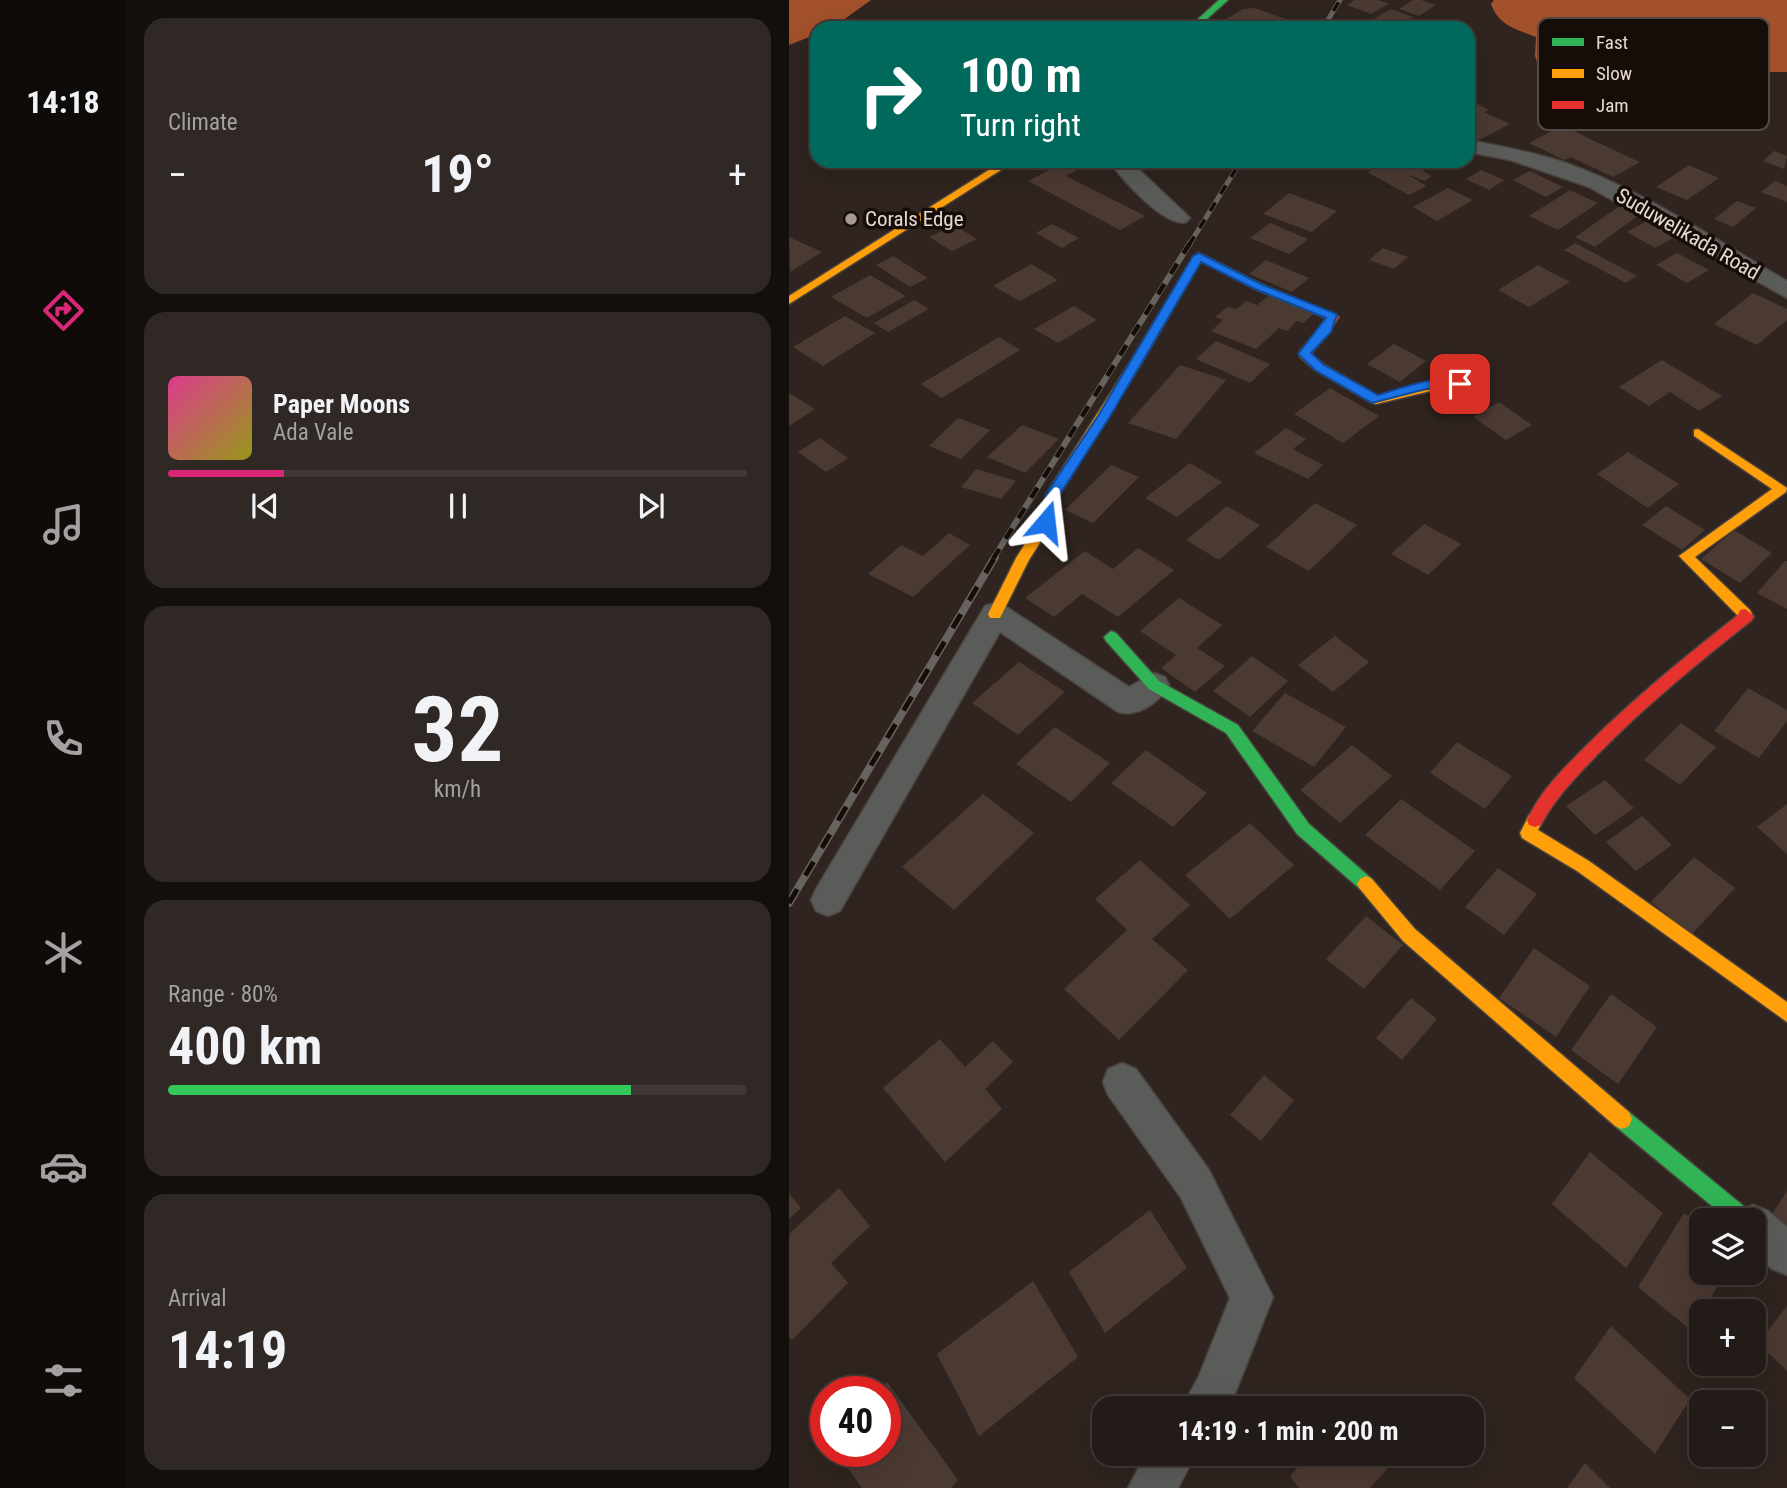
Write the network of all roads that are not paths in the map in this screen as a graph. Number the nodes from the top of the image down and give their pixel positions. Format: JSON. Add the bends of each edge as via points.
{"nodes":[{"id":1,"x":1224,"y":0,"type":"edge"},
{"id":2,"x":1200,"y":21,"type":"edge"},
{"id":3,"x":1475,"y":147,"type":"edge"},
{"id":4,"x":999,"y":168,"type":"edge"},
{"id":5,"x":1126,"y":168,"type":"edge"},
{"id":6,"x":1179,"y":218,"type":"dead end"},
{"id":7,"x":1787,"y":291,"type":"edge"},
{"id":8,"x":789,"y":301,"type":"edge"},
{"id":9,"x":1479,"y":389,"type":"dead end"},
{"id":10,"x":1698,"y":433,"type":"dead end"},
{"id":11,"x":995,"y":614,"type":"junction"},
{"id":12,"x":1111,"y":637,"type":"dead end"},
{"id":13,"x":1154,"y":685,"type":"junction"},
{"id":14,"x":828,"y":900,"type":"dead end"},
{"id":15,"x":1787,"y":1013,"type":"edge"},
{"id":16,"x":1122,"y":1082,"type":"dead end"},
{"id":17,"x":1730,"y":1208,"type":"edge"},
{"id":18,"x":1766,"y":1237,"type":"edge"},
{"id":19,"x":1787,"y":1254,"type":"edge"},
{"id":20,"x":1212,"y":1396,"type":"edge"},
{"id":21,"x":1165,"y":1466,"type":"edge"},
{"id":22,"x":1151,"y":1488,"type":"edge"}],
"edges":[{"from":1,"to":2,"type":"main road"},
{"from":3,"to":7,"type":"street","name":"Suduwelikada Road","via":[[1546,163],[1625,195]]},
{"from":4,"to":8,"type":"main road"},
{"from":5,"to":6,"type":"street"},
{"from":9,"to":11,"type":"main road","via":[[1460,384],[1426,385],[1376,400],[1304,354],[1333,317],[1199,256],[1053,494],[1046,522]]},
{"from":10,"to":15,"type":"main road","via":[[1781,489],[1686,556],[1747,616],[1628,714],[1544,800],[1528,833],[1583,866]]},
{"from":11,"to":13,"type":"street","via":[[1129,703]]},
{"from":11,"to":14,"type":"street"},
{"from":12,"to":13,"type":"main road"},
{"from":13,"to":17,"type":"main road","via":[[1232,729],[1303,829],[1371,889],[1409,935]]},
{"from":16,"to":20,"type":"street","via":[[1196,1184],[1252,1297]]},
{"from":18,"to":19,"type":"street"},
{"from":21,"to":22,"type":"street"}]}
